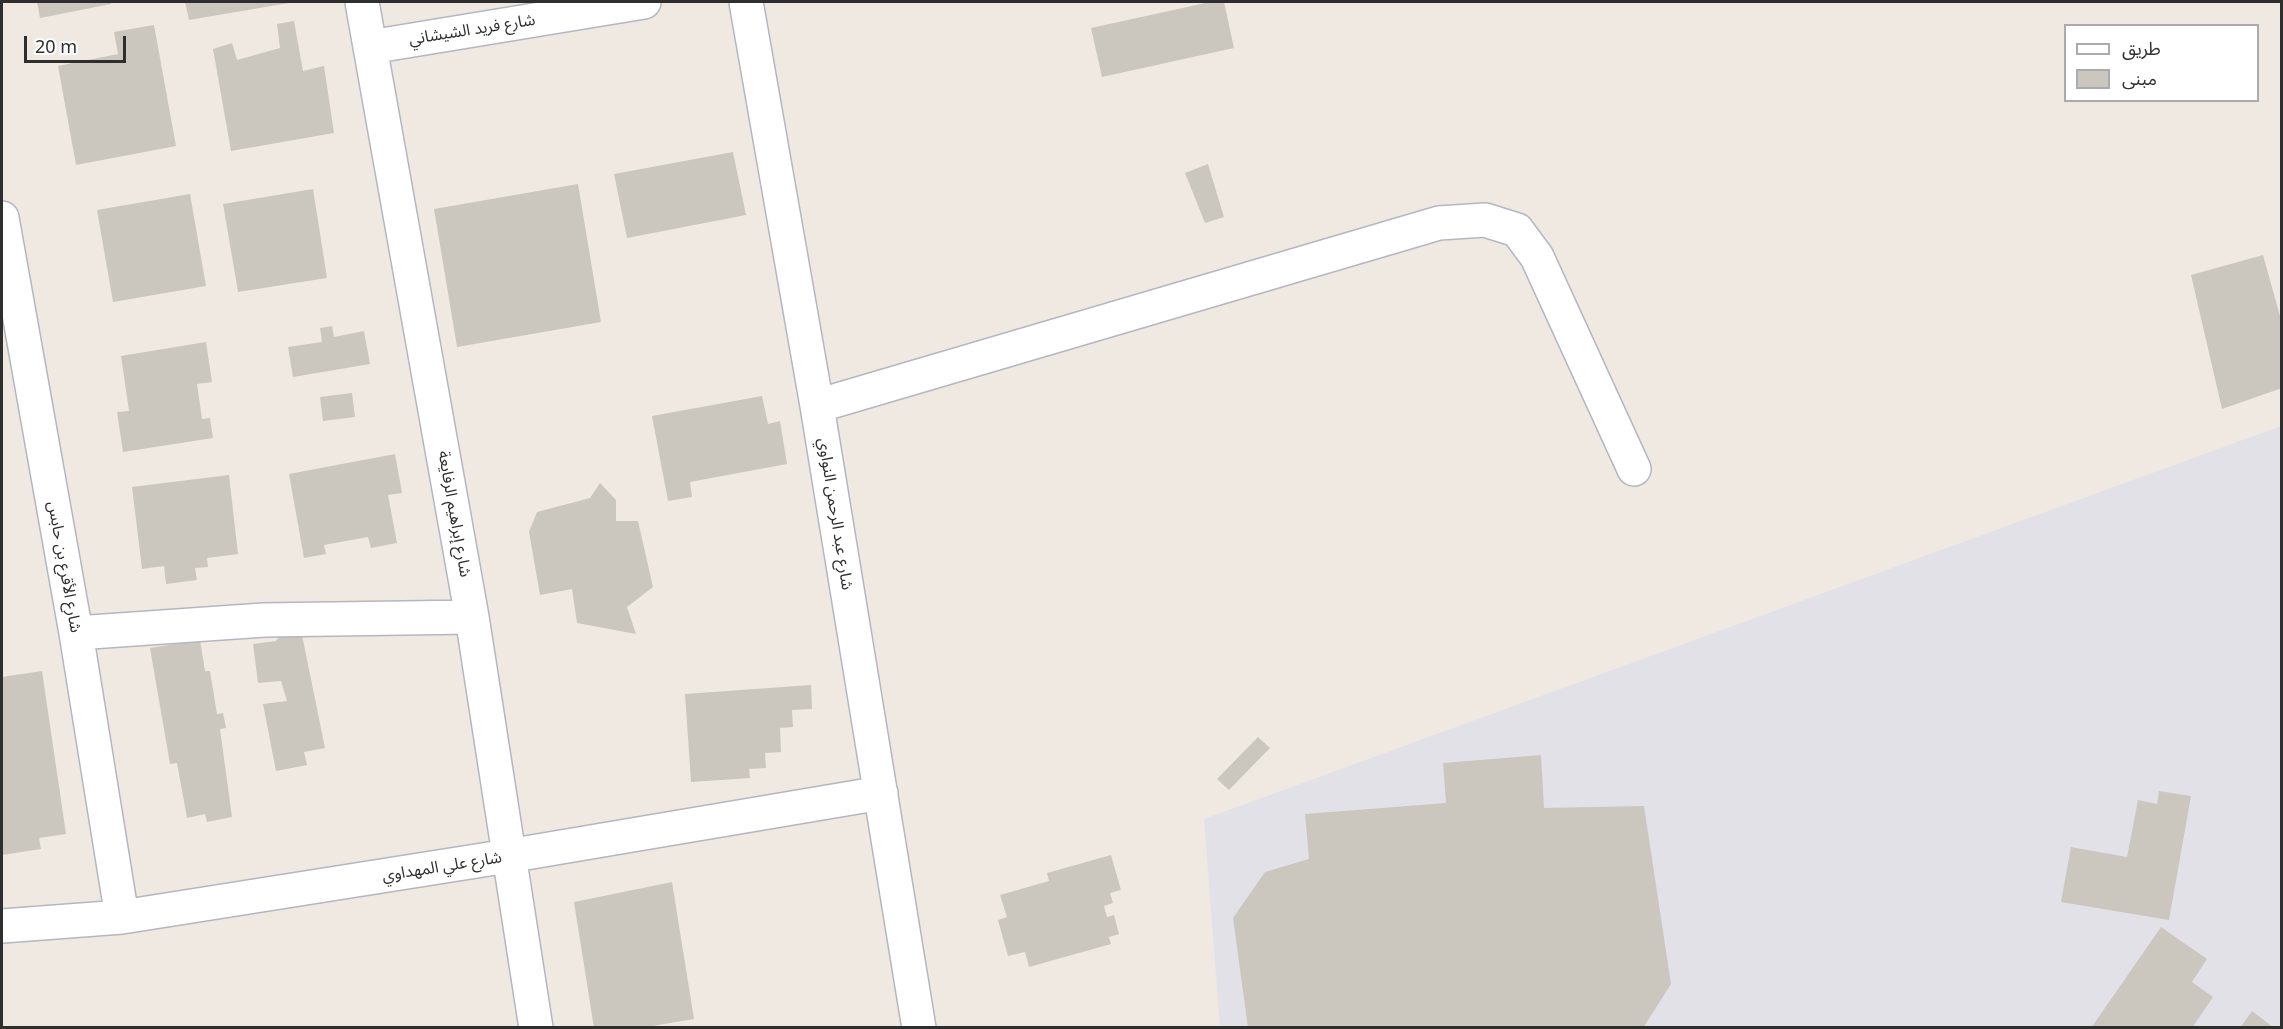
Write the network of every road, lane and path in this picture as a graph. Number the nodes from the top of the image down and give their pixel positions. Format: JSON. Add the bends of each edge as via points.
{"nodes":[{"id":1,"x":362,"y":2,"type":"edge"},
{"id":2,"x":645,"y":2,"type":"edge"},
{"id":3,"x":746,"y":2,"type":"edge"},
{"id":4,"x":370,"y":47,"type":"junction"},
{"id":5,"x":2,"y":218,"type":"edge"},
{"id":6,"x":817,"y":406,"type":"junction"},
{"id":7,"x":1634,"y":469,"type":"dead end"},
{"id":8,"x":472,"y":617,"type":"junction"},
{"id":9,"x":76,"y":633,"type":"junction"},
{"id":10,"x":881,"y":793,"type":"junction"},
{"id":11,"x":508,"y":856,"type":"junction"},
{"id":12,"x":122,"y":917,"type":"junction"},
{"id":13,"x":2,"y":926,"type":"edge"},
{"id":14,"x":536,"y":1028,"type":"edge"},
{"id":15,"x":919,"y":1028,"type":"edge"}],
"edges":[{"from":1,"to":4,"type":"street","name":"شارع إبراهيم الرفايعة"},
{"from":2,"to":4,"type":"street","name":"شارع فريد الشيشاني"},
{"from":3,"to":6,"type":"street","name":"شارع عبد الرحمن النواوي"},
{"from":4,"to":8,"type":"street","name":"شارع إبراهيم الرفايعة"},
{"from":5,"to":9,"type":"street","name":"شارع الأقرع بن حابس"},
{"from":6,"to":7,"type":"street","via":[[1439,223],[1485,220],[1516,230],[1537,257]]},
{"from":6,"to":10,"type":"street","name":"شارع عبد الرحمن النواوي"},
{"from":8,"to":9,"type":"street","via":[[264,620]]},
{"from":8,"to":11,"type":"street","name":"شارع إبراهيم الرفايعة"},
{"from":9,"to":12,"type":"street","name":"شارع الأقرع بن حابس"},
{"from":10,"to":11,"type":"street","name":"شارع علي المهداوي"},
{"from":10,"to":15,"type":"street","name":"شارع عبد الرحمن النواوي"},
{"from":11,"to":12,"type":"street","name":"شارع علي المهداوي"},
{"from":11,"to":14,"type":"street","name":"شارع إبراهيم الرفايعة"},
{"from":12,"to":13,"type":"street","name":"شارع علي المهداوي"}]}
